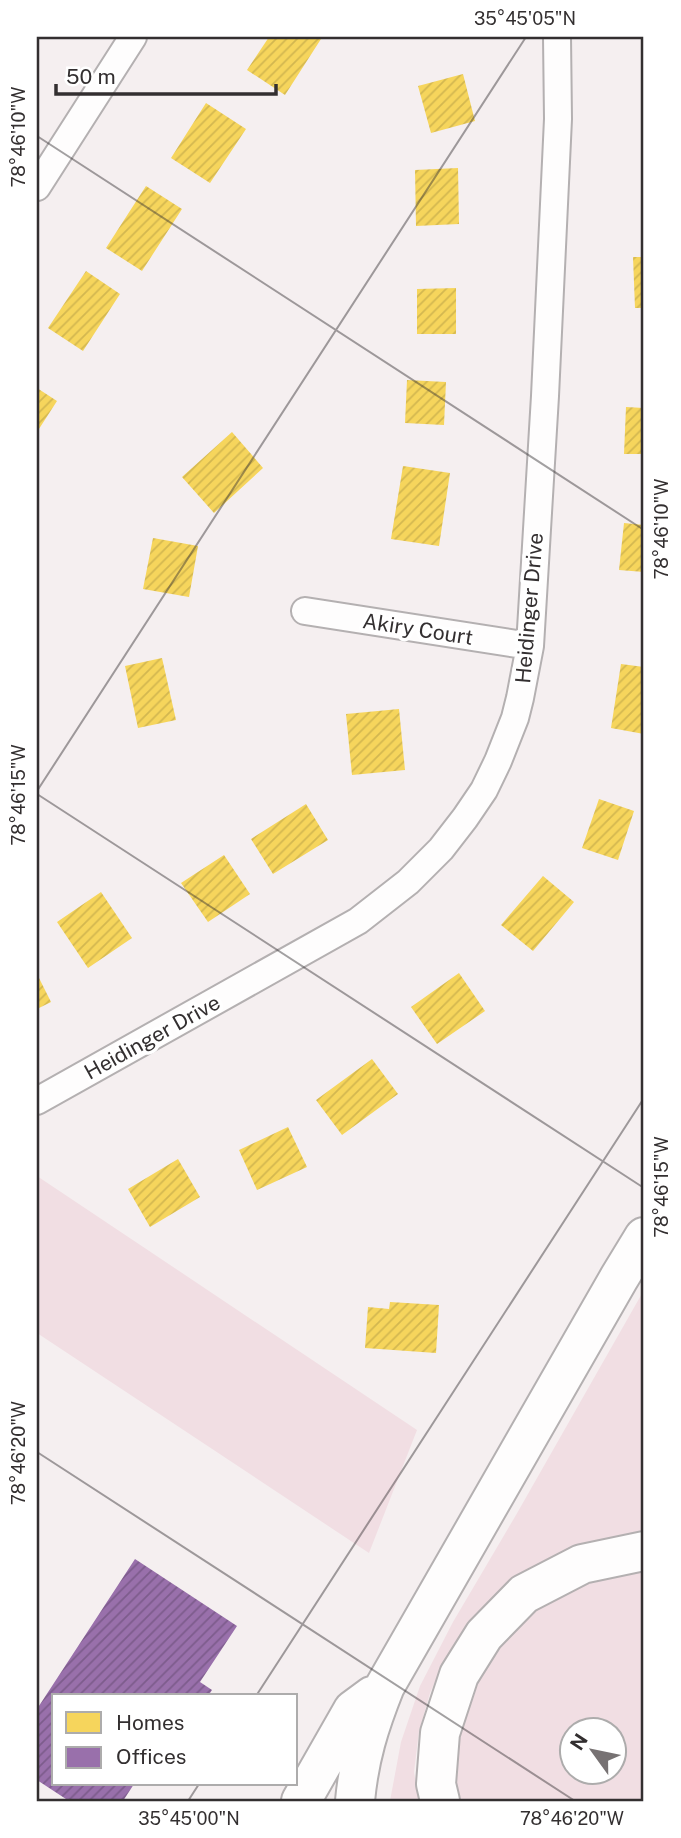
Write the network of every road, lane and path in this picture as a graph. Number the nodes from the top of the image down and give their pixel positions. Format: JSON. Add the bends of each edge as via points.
{"nodes":[{"id":1,"x":133,"y":37,"type":"edge"},
{"id":2,"x":557,"y":37,"type":"edge"},
{"id":3,"x":37,"y":187,"type":"edge"},
{"id":4,"x":305,"y":611,"type":"dead end"},
{"id":5,"x":530,"y":646,"type":"junction"},
{"id":6,"x":37,"y":1101,"type":"edge"},
{"id":7,"x":644,"y":1237,"type":"edge"},
{"id":8,"x":644,"y":1551,"type":"edge"},
{"id":9,"x":386,"y":1686,"type":"junction"},
{"id":10,"x":301,"y":1801,"type":"edge"},
{"id":11,"x":355,"y":1801,"type":"edge"},
{"id":12,"x":440,"y":1801,"type":"edge"}],
"edges":[{"from":1,"to":3,"type":"street"},
{"from":2,"to":5,"type":"street","name":"Heidinger Drive","via":[[558,119]]},
{"from":4,"to":5,"type":"street","name":"Akiry Court"},
{"from":5,"to":6,"type":"street","name":"Heidinger Drive","via":[[515,718],[498,761],[465,818],[408,883],[334,936]]},
{"from":7,"to":9,"type":"highway"},
{"from":8,"to":12,"type":"highway","via":[[582,1564],[524,1594],[484,1635],[459,1675],[440,1733],[436,1784]]},
{"from":9,"to":10,"type":"highway","via":[[353,1710]]},
{"from":9,"to":11,"type":"highway","via":[[364,1745]]}]}
